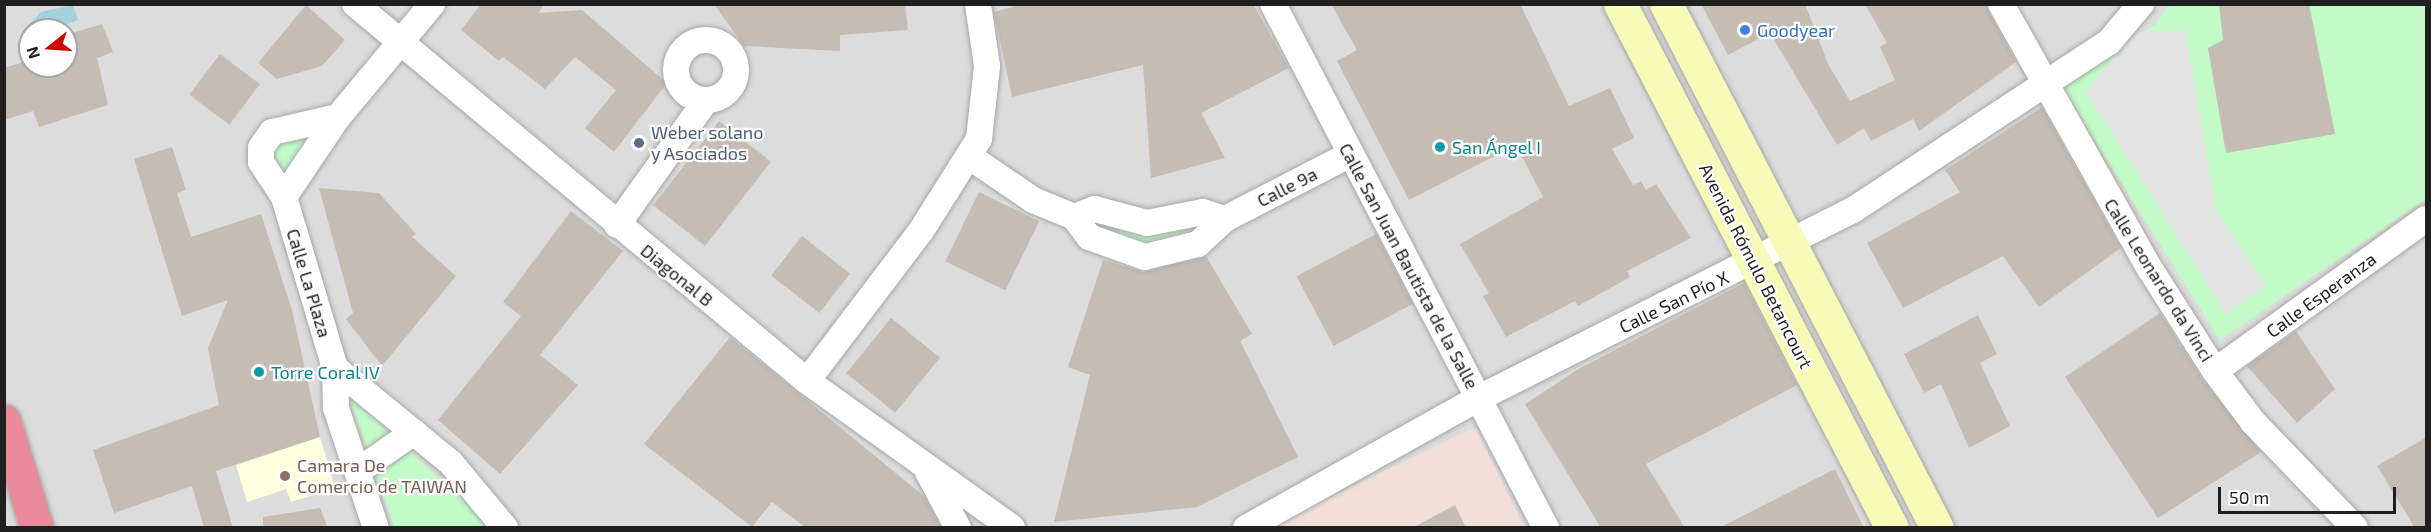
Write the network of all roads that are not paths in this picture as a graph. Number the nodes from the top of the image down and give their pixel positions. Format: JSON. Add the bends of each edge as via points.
{"nodes":[{"id":1,"x":355,"y":4,"type":"edge"},
{"id":2,"x":432,"y":4,"type":"edge"},
{"id":3,"x":978,"y":4,"type":"edge"},
{"id":4,"x":1273,"y":4,"type":"edge"},
{"id":5,"x":1620,"y":4,"type":"edge"},
{"id":6,"x":1666,"y":4,"type":"edge"},
{"id":7,"x":2001,"y":4,"type":"edge"},
{"id":8,"x":2140,"y":4,"type":"edge"},
{"id":9,"x":400,"y":42,"type":"junction"},
{"id":10,"x":2044,"y":86,"type":"junction"},
{"id":11,"x":706,"y":100,"type":"dead end"},
{"id":12,"x":338,"y":117,"type":"junction"},
{"id":13,"x":1349,"y":155,"type":"junction"},
{"id":14,"x":970,"y":157,"type":"junction"},
{"id":15,"x":284,"y":197,"type":"junction"},
{"id":16,"x":1074,"y":217,"type":"junction"},
{"id":17,"x":1225,"y":219,"type":"junction"},
{"id":18,"x":2427,"y":219,"type":"edge"},
{"id":19,"x":617,"y":225,"type":"junction"},
{"id":20,"x":1792,"y":243,"type":"junction"},
{"id":21,"x":1754,"y":262,"type":"junction"},
{"id":22,"x":335,"y":368,"type":"junction"},
{"id":23,"x":2215,"y":371,"type":"junction"},
{"id":24,"x":807,"y":381,"type":"junction"},
{"id":25,"x":1479,"y":398,"type":"junction"},
{"id":26,"x":4,"y":421,"type":"edge"},
{"id":27,"x":414,"y":432,"type":"junction"},
{"id":28,"x":917,"y":457,"type":"junction"},
{"id":29,"x":358,"y":471,"type":"junction"},
{"id":30,"x":37,"y":528,"type":"edge"},
{"id":31,"x":376,"y":528,"type":"edge"},
{"id":32,"x":505,"y":528,"type":"edge"},
{"id":33,"x":958,"y":528,"type":"edge"},
{"id":34,"x":1012,"y":528,"type":"edge"},
{"id":35,"x":1246,"y":528,"type":"edge"},
{"id":36,"x":1546,"y":528,"type":"edge"},
{"id":37,"x":1892,"y":528,"type":"edge"},
{"id":38,"x":1937,"y":528,"type":"edge"},
{"id":39,"x":2355,"y":528,"type":"edge"}],
"edges":[{"from":1,"to":9,"type":"street","name":"Diagonal B"},
{"from":2,"to":9,"type":"street"},
{"from":3,"to":14,"type":"street","via":[[987,66],[985,115]]},
{"from":4,"to":13,"type":"street","name":"Calle San Juan Bautista de la Salle"},
{"from":5,"to":21,"type":"main road","name":"Avenida Rómulo Betancourt"},
{"from":6,"to":20,"type":"main road"},
{"from":7,"to":10,"type":"street","name":"Calle Leonardo da Vinci"},
{"from":8,"to":10,"type":"street","name":"Calle San Pío X","via":[[2109,42]]},
{"from":9,"to":12,"type":"street"},
{"from":9,"to":19,"type":"street","name":"Diagonal B"},
{"from":10,"to":20,"type":"street","name":"Calle San Pío X","via":[[1853,210]]},
{"from":10,"to":23,"type":"street","name":"Calle Leonardo da Vinci"},
{"from":11,"to":19,"type":"street"},
{"from":12,"to":15,"type":"street"},
{"from":12,"to":15,"type":"street","name":"Calle La Plaza","via":[[272,132],[261,148],[261,162]]},
{"from":13,"to":17,"type":"street","name":"Calle 9a"},
{"from":13,"to":25,"type":"street","name":"Calle San Juan Bautista de la Salle"},
{"from":14,"to":16,"type":"street","name":"Calle 9a","via":[[1033,200]]},
{"from":14,"to":24,"type":"street"},
{"from":15,"to":22,"type":"street","name":"Calle La Plaza"},
{"from":16,"to":17,"type":"street","via":[[1095,209],[1147,223],[1203,212]]},
{"from":16,"to":17,"type":"street","name":"Calle 9a","via":[[1089,237],[1145,257],[1198,244]]},
{"from":18,"to":23,"type":"street","name":"Calle Esperanza"},
{"from":19,"to":24,"type":"street","name":"Diagonal B"},
{"from":20,"to":21,"type":"street","name":"Calle San Pío X"},
{"from":20,"to":38,"type":"main road"},
{"from":21,"to":25,"type":"street","name":"Calle San Pío X"},
{"from":21,"to":37,"type":"main road","name":"Avenida Rómulo Betancourt"},
{"from":22,"to":27,"type":"street"},
{"from":22,"to":29,"type":"street","name":"Calle La Plaza","via":[[336,408]]},
{"from":23,"to":39,"type":"street","name":"Calle Leonardo da Vinci","via":[[2253,422]]},
{"from":24,"to":28,"type":"street","name":"Diagonal B"},
{"from":25,"to":35,"type":"street","name":"Calle San Pío X"},
{"from":25,"to":36,"type":"street","name":"Calle San Juan Bautista de la Salle"},
{"from":26,"to":30,"type":"highway"},
{"from":27,"to":29,"type":"street"},
{"from":27,"to":32,"type":"street","via":[[451,463],[502,517]]},
{"from":28,"to":33,"type":"street"},
{"from":28,"to":34,"type":"street","name":"Diagonal B"},
{"from":29,"to":31,"type":"street","name":"Calle La Plaza"}]}
